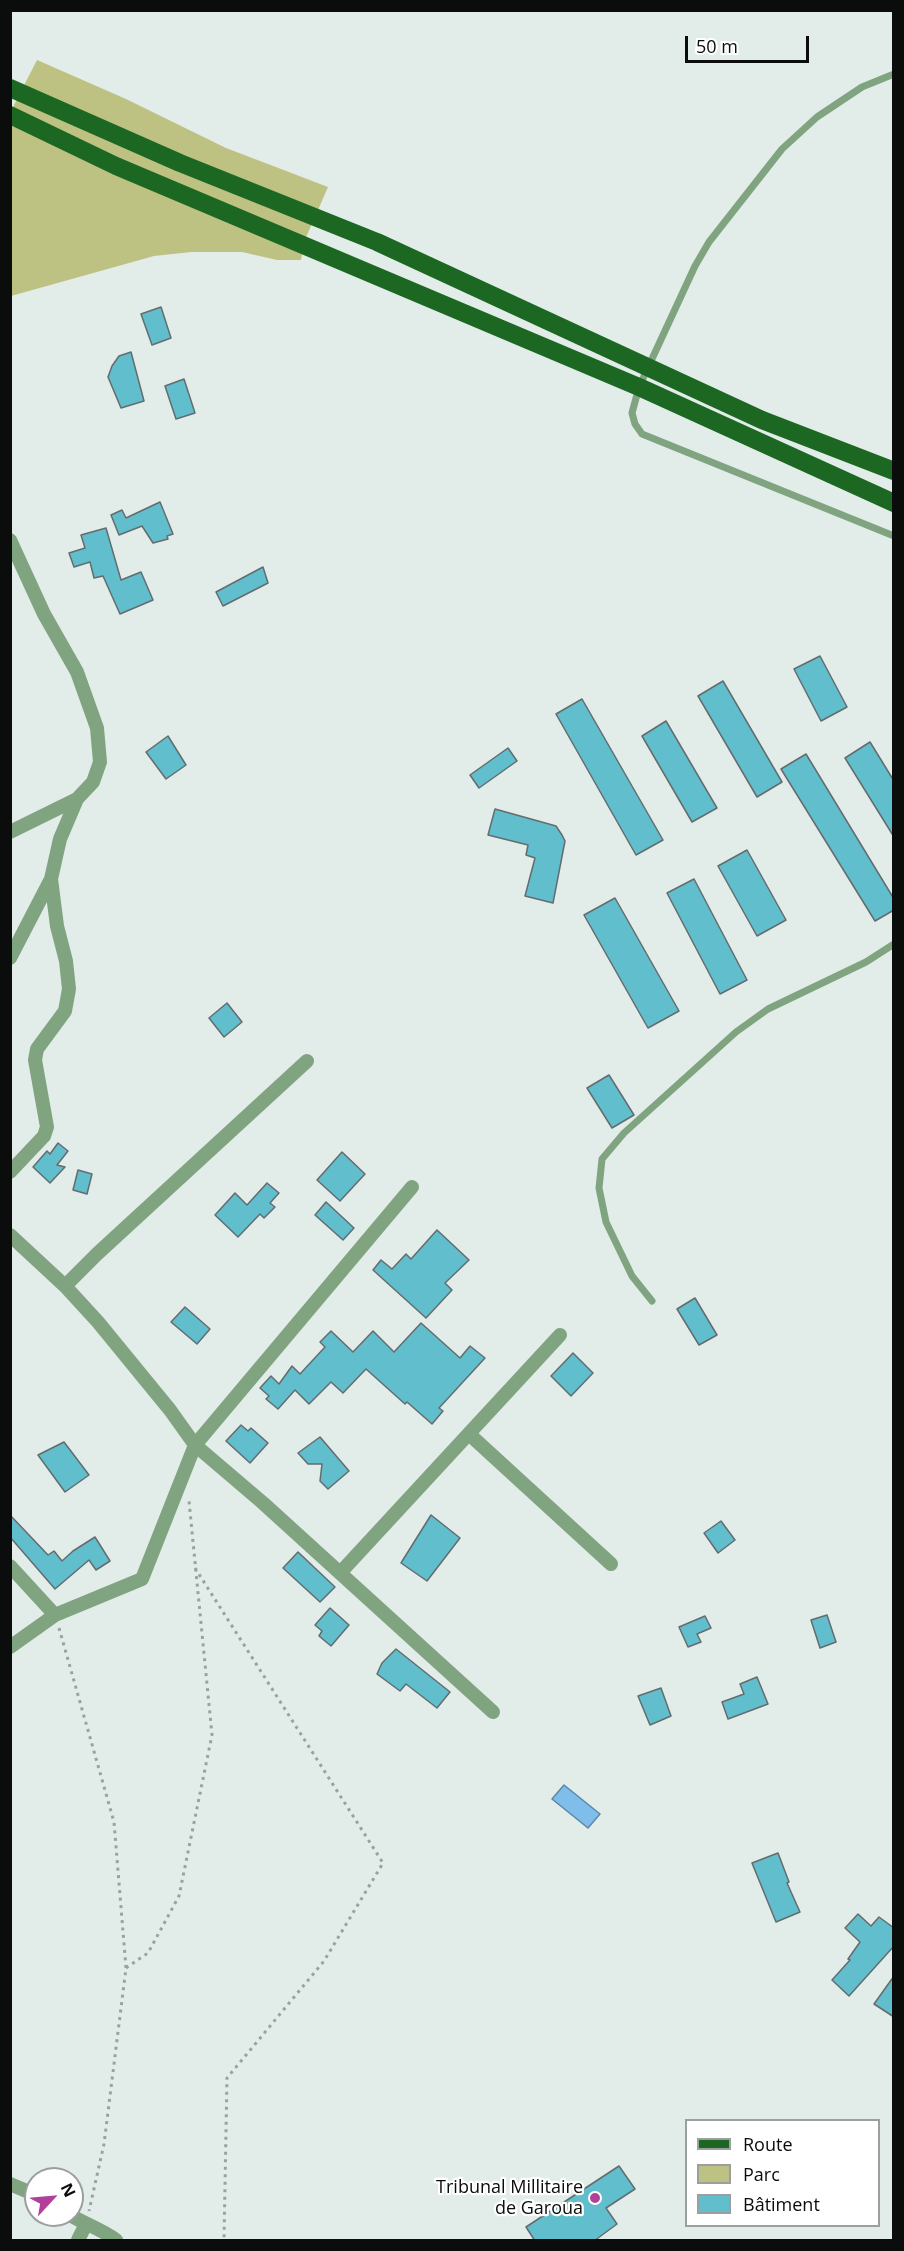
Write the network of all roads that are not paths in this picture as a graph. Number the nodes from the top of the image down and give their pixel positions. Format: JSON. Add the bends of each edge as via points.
{"nodes":[{"id":1,"x":894,"y":74,"type":"edge"},
{"id":2,"x":10,"y":88,"type":"edge"},
{"id":3,"x":10,"y":115,"type":"edge"},
{"id":4,"x":647,"y":367,"type":"junction"},
{"id":5,"x":639,"y":387,"type":"junction"},
{"id":6,"x":894,"y":471,"type":"edge"},
{"id":7,"x":894,"y":503,"type":"edge"},
{"id":8,"x":894,"y":536,"type":"edge"},
{"id":9,"x":10,"y":540,"type":"edge"},
{"id":10,"x":77,"y":799,"type":"junction"},
{"id":11,"x":10,"y":832,"type":"edge"},
{"id":12,"x":51,"y":879,"type":"junction"},
{"id":13,"x":894,"y":944,"type":"edge"},
{"id":14,"x":10,"y":958,"type":"edge"},
{"id":15,"x":307,"y":1061,"type":"dead end"},
{"id":16,"x":10,"y":1173,"type":"edge"},
{"id":17,"x":412,"y":1187,"type":"dead end"},
{"id":18,"x":10,"y":1235,"type":"edge"},
{"id":19,"x":65,"y":1286,"type":"junction"},
{"id":20,"x":652,"y":1301,"type":"dead end"},
{"id":21,"x":560,"y":1335,"type":"dead end"},
{"id":22,"x":469,"y":1434,"type":"junction"},
{"id":23,"x":195,"y":1445,"type":"junction"},
{"id":24,"x":611,"y":1564,"type":"dead end"},
{"id":25,"x":10,"y":1566,"type":"edge"},
{"id":26,"x":340,"y":1573,"type":"junction"},
{"id":27,"x":55,"y":1615,"type":"junction"},
{"id":28,"x":10,"y":1647,"type":"edge"},
{"id":29,"x":493,"y":1712,"type":"dead end"},
{"id":30,"x":10,"y":2184,"type":"edge"},
{"id":31,"x":24,"y":2190,"type":"edge"},
{"id":32,"x":86,"y":2224,"type":"joint"},
{"id":33,"x":78,"y":2241,"type":"edge"},
{"id":34,"x":116,"y":2241,"type":"edge"}],
"edges":[{"from":1,"to":4,"type":"lane","via":[[862,87],[817,117],[782,149],[708,242]]},
{"from":2,"to":4,"type":"main road","via":[[180,164],[377,242]]},
{"from":3,"to":5,"type":"main road","via":[[116,166]]},
{"from":4,"to":5,"type":"lane"},
{"from":4,"to":6,"type":"main road","via":[[762,420]]},
{"from":5,"to":7,"type":"main road"},
{"from":5,"to":8,"type":"lane","via":[[632,413],[642,434]]},
{"from":9,"to":10,"type":"street","via":[[44,614],[77,672],[97,729],[100,762],[93,782]]},
{"from":10,"to":11,"type":"street"},
{"from":10,"to":12,"type":"street","via":[[60,839]]},
{"from":12,"to":14,"type":"street"},
{"from":12,"to":16,"type":"street","via":[[69,989],[65,1011],[37,1049],[35,1060],[47,1127],[44,1136]]},
{"from":13,"to":20,"type":"lane","via":[[768,1010],[736,1032],[624,1133],[602,1159],[598,1188],[606,1222],[632,1276]]},
{"from":15,"to":19,"type":"street"},
{"from":17,"to":23,"type":"street"},
{"from":18,"to":19,"type":"street"},
{"from":19,"to":23,"type":"street"},
{"from":21,"to":22,"type":"street"},
{"from":22,"to":24,"type":"street"},
{"from":22,"to":26,"type":"street"},
{"from":23,"to":26,"type":"street"},
{"from":23,"to":27,"type":"street","via":[[142,1579]]},
{"from":25,"to":27,"type":"street"},
{"from":26,"to":29,"type":"street"},
{"from":27,"to":28,"type":"street"},
{"from":30,"to":31,"type":"street"},
{"from":32,"to":33,"type":"street"},
{"from":32,"to":34,"type":"street"}]}
